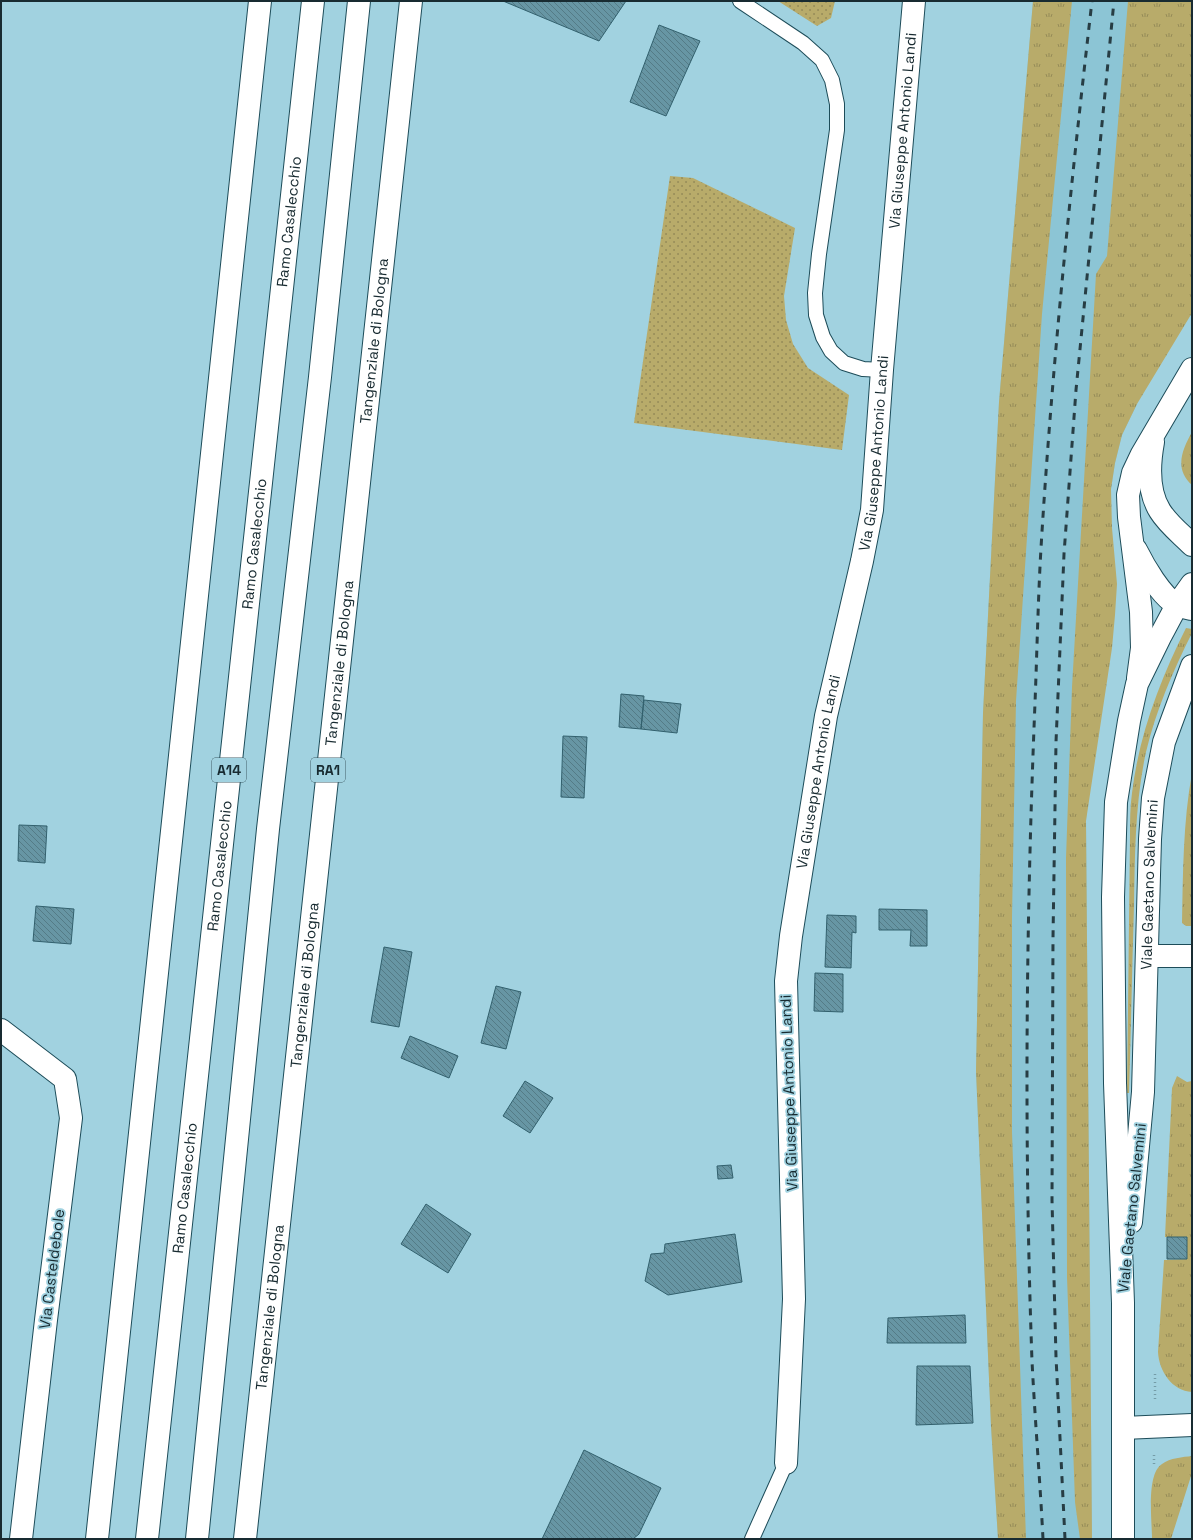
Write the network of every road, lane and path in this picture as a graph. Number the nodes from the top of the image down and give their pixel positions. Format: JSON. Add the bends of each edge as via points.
{"nodes":[{"id":1,"x":260,"y":1,"type":"edge"},
{"id":2,"x":313,"y":1,"type":"edge"},
{"id":3,"x":359,"y":1,"type":"edge"},
{"id":4,"x":411,"y":1,"type":"edge"},
{"id":5,"x":740,"y":1,"type":"edge"},
{"id":6,"x":914,"y":1,"type":"edge"},
{"id":7,"x":1192,"y":369,"type":"edge"},
{"id":8,"x":882,"y":370,"type":"junction"},
{"id":9,"x":1155,"y":433,"type":"junction"},
{"id":10,"x":1133,"y":544,"type":"junction"},
{"id":11,"x":1192,"y":545,"type":"edge"},
{"id":12,"x":1192,"y":584,"type":"edge"},
{"id":13,"x":1185,"y":607,"type":"edge"},
{"id":14,"x":1192,"y":666,"type":"edge"},
{"id":15,"x":1137,"y":684,"type":"junction"},
{"id":16,"x":1147,"y":956,"type":"junction"},
{"id":17,"x":1192,"y":956,"type":"edge"},
{"id":18,"x":1,"y":1030,"type":"edge"},
{"id":19,"x":1123,"y":1303,"type":"junction"},
{"id":20,"x":1192,"y":1424,"type":"edge"},
{"id":21,"x":1123,"y":1428,"type":"junction"},
{"id":22,"x":786,"y":1463,"type":"joint"},
{"id":23,"x":21,"y":1539,"type":"edge"},
{"id":24,"x":97,"y":1539,"type":"edge"},
{"id":25,"x":147,"y":1539,"type":"edge"},
{"id":26,"x":197,"y":1539,"type":"edge"},
{"id":27,"x":246,"y":1539,"type":"edge"},
{"id":28,"x":752,"y":1539,"type":"edge"},
{"id":29,"x":1123,"y":1539,"type":"edge"}],
"edges":[{"from":1,"to":24,"type":"main road"},
{"from":2,"to":25,"type":"main road","name":"Ramo Casalecchio","number":"A14"},
{"from":3,"to":26,"type":"main road","via":[[320,377],[268,829]]},
{"from":4,"to":27,"type":"main road","name":"Tangenziale di Bologna","number":"RA1"},
{"from":5,"to":8,"type":"lane","via":[[803,42],[822,60],[832,80],[837,104],[837,130],[819,254],[815,292],[816,315],[831,351],[844,362],[863,369]]},
{"from":6,"to":8,"type":"main road","name":"Via Giuseppe Antonio Landi"},
{"from":7,"to":9,"type":"main road"},
{"from":8,"to":22,"type":"main road","name":"Via Giuseppe Antonio Landi","via":[[872,510],[826,716],[786,981],[794,1299]]},
{"from":9,"to":10,"type":"main road","via":[[1133,473],[1128,495]]},
{"from":9,"to":11,"type":"main road","via":[[1151,453],[1154,496],[1160,511]]},
{"from":10,"to":13,"type":"main road","via":[[1146,570],[1165,594]]},
{"from":10,"to":15,"type":"main road","name":"Viale Gaetano Salvemini","via":[[1141,612],[1142,648]]},
{"from":12,"to":13,"type":"main road","name":"Viale Gaetano Salvemini"},
{"from":13,"to":15,"type":"main road","name":"Viale Gaetano Salvemini","via":[[1160,635]]},
{"from":14,"to":16,"type":"main road","name":"Viale Gaetano Salvemini","via":[[1164,742],[1154,791]]},
{"from":15,"to":19,"type":"main road","name":"Viale Gaetano Salvemini","via":[[1118,788],[1114,834],[1115,1083]]},
{"from":16,"to":17,"type":"main road"},
{"from":16,"to":19,"type":"main road","name":"Viale Gaetano Salvemini","via":[[1140,1142]]},
{"from":18,"to":23,"type":"main road","name":"Via Casteldebole","via":[[65,1079],[71,1118]]},
{"from":19,"to":21,"type":"main road"},
{"from":20,"to":21,"type":"main road"},
{"from":21,"to":29,"type":"main road"},
{"from":22,"to":28,"type":"lane","name":"Via Giuseppe Antonio Landi"}]}
